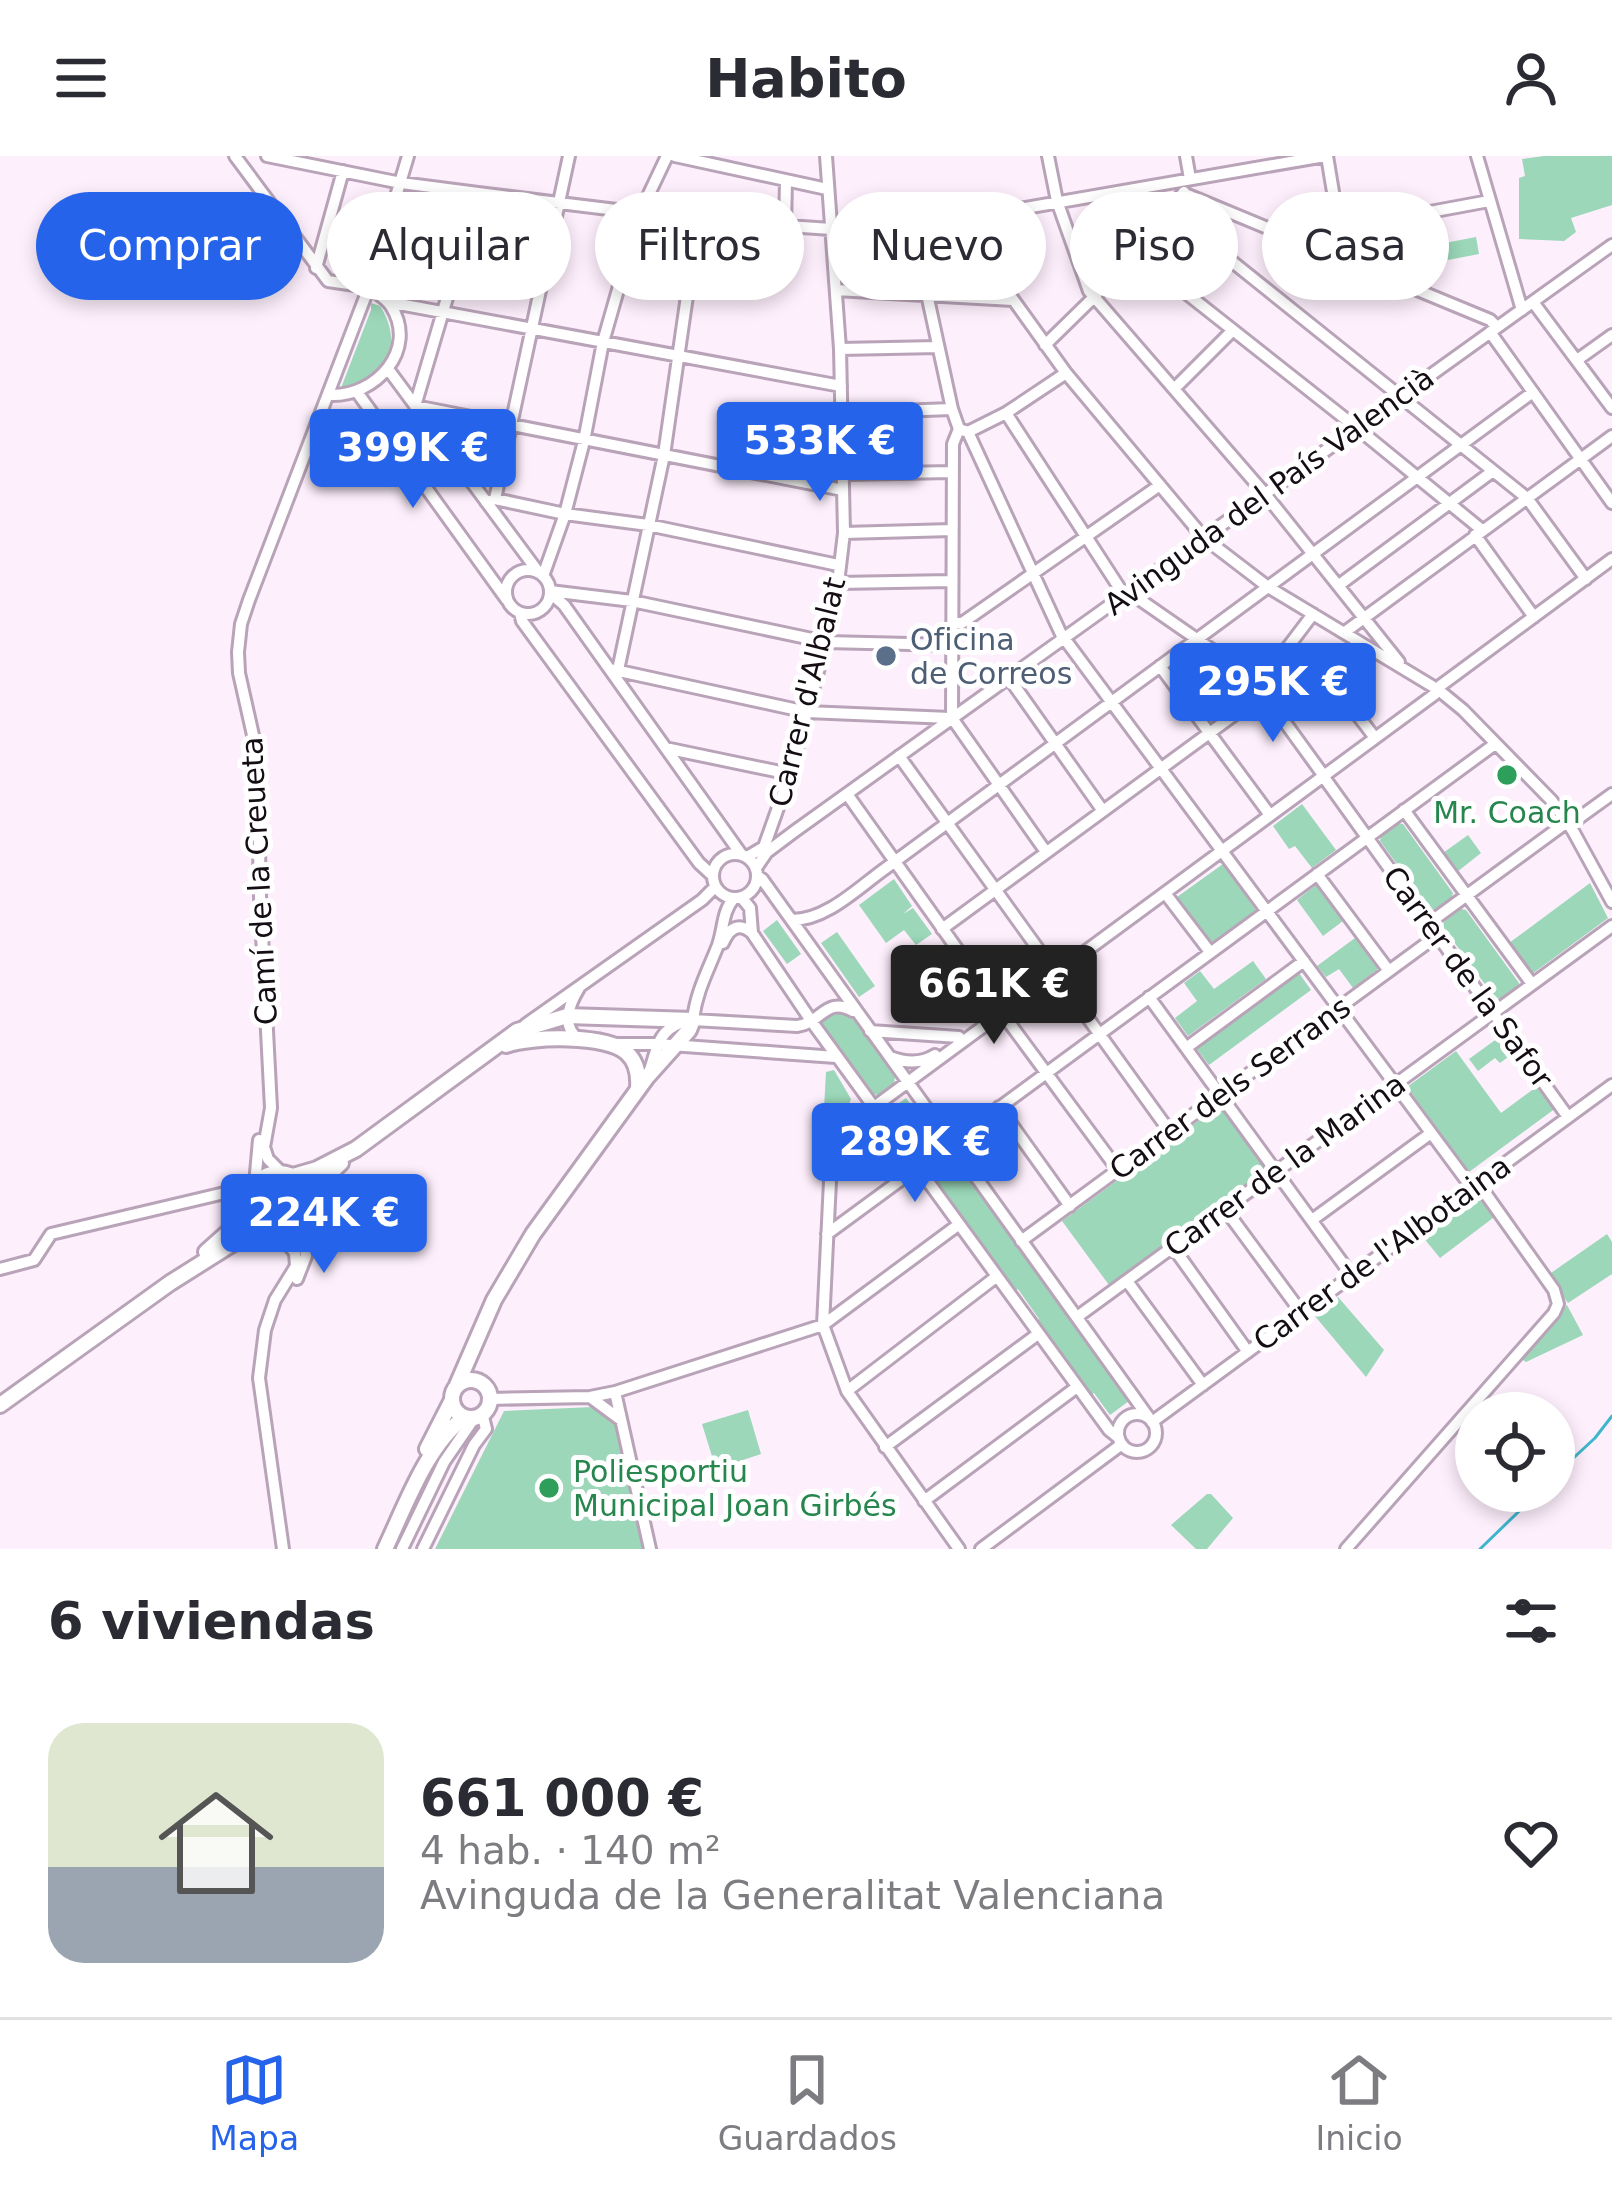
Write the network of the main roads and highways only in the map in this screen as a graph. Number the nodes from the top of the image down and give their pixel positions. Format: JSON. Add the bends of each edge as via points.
{"nodes":[{"id":1,"x":487,"y":1054,"type":"junction"},
{"id":2,"x":642,"y":1082,"type":"junction"},
{"id":3,"x":356,"y":1149,"type":"junction"},
{"id":4,"x":287,"y":1175,"type":"junction"},
{"id":5,"x":251,"y":1195,"type":"junction"},
{"id":6,"x":309,"y":1200,"type":"junction"},
{"id":7,"x":272,"y":1232,"type":"junction"},
{"id":8,"x":170,"y":1283,"type":"junction"},
{"id":9,"x":474,"y":1351,"type":"junction"},
{"id":10,"x":481,"y":1383,"type":"junction"},
{"id":11,"x":455,"y":1393,"type":"junction"},
{"id":12,"x":0,"y":1406,"type":"edge"},
{"id":13,"x":478,"y":1411,"type":"junction"},
{"id":14,"x":417,"y":1480,"type":"junction"},
{"id":15,"x":386,"y":1549,"type":"edge"}],
"edges":[{"from":1,"to":2,"type":"main road","via":[[530,1038],[612,1044],[631,1056]]},
{"from":1,"to":2,"type":"main road","via":[[517,1031],[567,1016],[688,1021]]},
{"from":1,"to":3,"type":"main road"},
{"from":2,"to":9,"type":"main road","via":[[513,1265]]},
{"from":3,"to":4,"type":"main road"},
{"from":3,"to":6,"type":"main road"},
{"from":4,"to":5,"type":"main road","via":[[264,1177]]},
{"from":4,"to":6,"type":"main road"},
{"from":5,"to":7,"type":"main road","via":[[252,1218]]},
{"from":5,"to":8,"type":"main road","via":[[234,1227]]},
{"from":6,"to":7,"type":"main road","via":[[303,1222]]},
{"from":7,"to":8,"type":"main road","via":[[243,1237]]},
{"from":8,"to":12,"type":"main road"},
{"from":9,"to":10,"type":"main road"},
{"from":9,"to":11,"type":"main road"},
{"from":10,"to":11,"type":"main road","via":[[469,1380]]},
{"from":10,"to":13,"type":"main road"},
{"from":11,"to":13,"type":"main road","via":[[456,1410]]},
{"from":11,"to":14,"type":"main road"},
{"from":13,"to":14,"type":"main road","via":[[450,1429]]},
{"from":14,"to":15,"type":"main road"}]}
